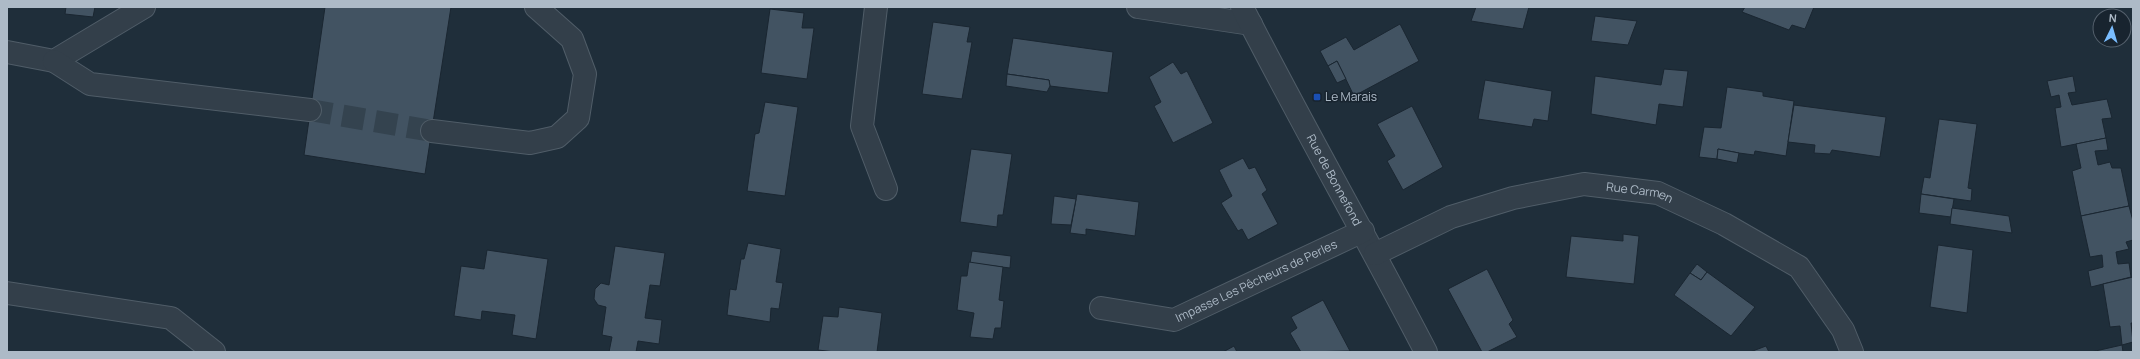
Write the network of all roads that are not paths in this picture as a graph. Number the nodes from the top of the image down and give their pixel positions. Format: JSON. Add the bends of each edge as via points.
{"nodes":[{"id":1,"x":144,"y":7,"type":"edge"},
{"id":2,"x":536,"y":7,"type":"edge"},
{"id":3,"x":876,"y":7,"type":"edge"},
{"id":4,"x":1138,"y":7,"type":"edge"},
{"id":5,"x":1246,"y":15,"type":"edge"},
{"id":6,"x":7,"y":52,"type":"edge"},
{"id":7,"x":54,"y":61,"type":"junction"},
{"id":8,"x":310,"y":110,"type":"tunnel mouth"},
{"id":9,"x":432,"y":131,"type":"tunnel mouth"},
{"id":10,"x":886,"y":189,"type":"dead end"},
{"id":11,"x":1363,"y":231,"type":"junction"},
{"id":12,"x":1375,"y":254,"type":"junction"},
{"id":13,"x":7,"y":293,"type":"edge"},
{"id":14,"x":1101,"y":308,"type":"dead end"},
{"id":15,"x":214,"y":352,"type":"edge"},
{"id":16,"x":1426,"y":352,"type":"edge"},
{"id":17,"x":1852,"y":352,"type":"edge"}],
"edges":[{"from":1,"to":7,"type":"street"},
{"from":2,"to":9,"type":"street","via":[[572,38],[585,74],[578,118],[556,137],[530,143]]},
{"from":3,"to":10,"type":"street","via":[[862,126]]},
{"from":4,"to":5,"type":"street"},
{"from":5,"to":11,"type":"street","name":"Rue de Bonnefond","via":[[1281,84]]},
{"from":6,"to":7,"type":"street"},
{"from":7,"to":8,"type":"street","via":[[90,84]]},
{"from":11,"to":12,"type":"street","name":"Rue de Bonnefond"},
{"from":11,"to":14,"type":"street","name":"Impasse Les Pêcheurs de Perles","via":[[1174,320]]},
{"from":12,"to":16,"type":"street","name":"Rue de Bonnefond"},
{"from":12,"to":17,"type":"street","name":"Rue Carmen","via":[[1451,217],[1513,198],[1584,184],[1658,194],[1724,224],[1799,267],[1844,330]]},
{"from":13,"to":15,"type":"street","via":[[171,318]]}]}
